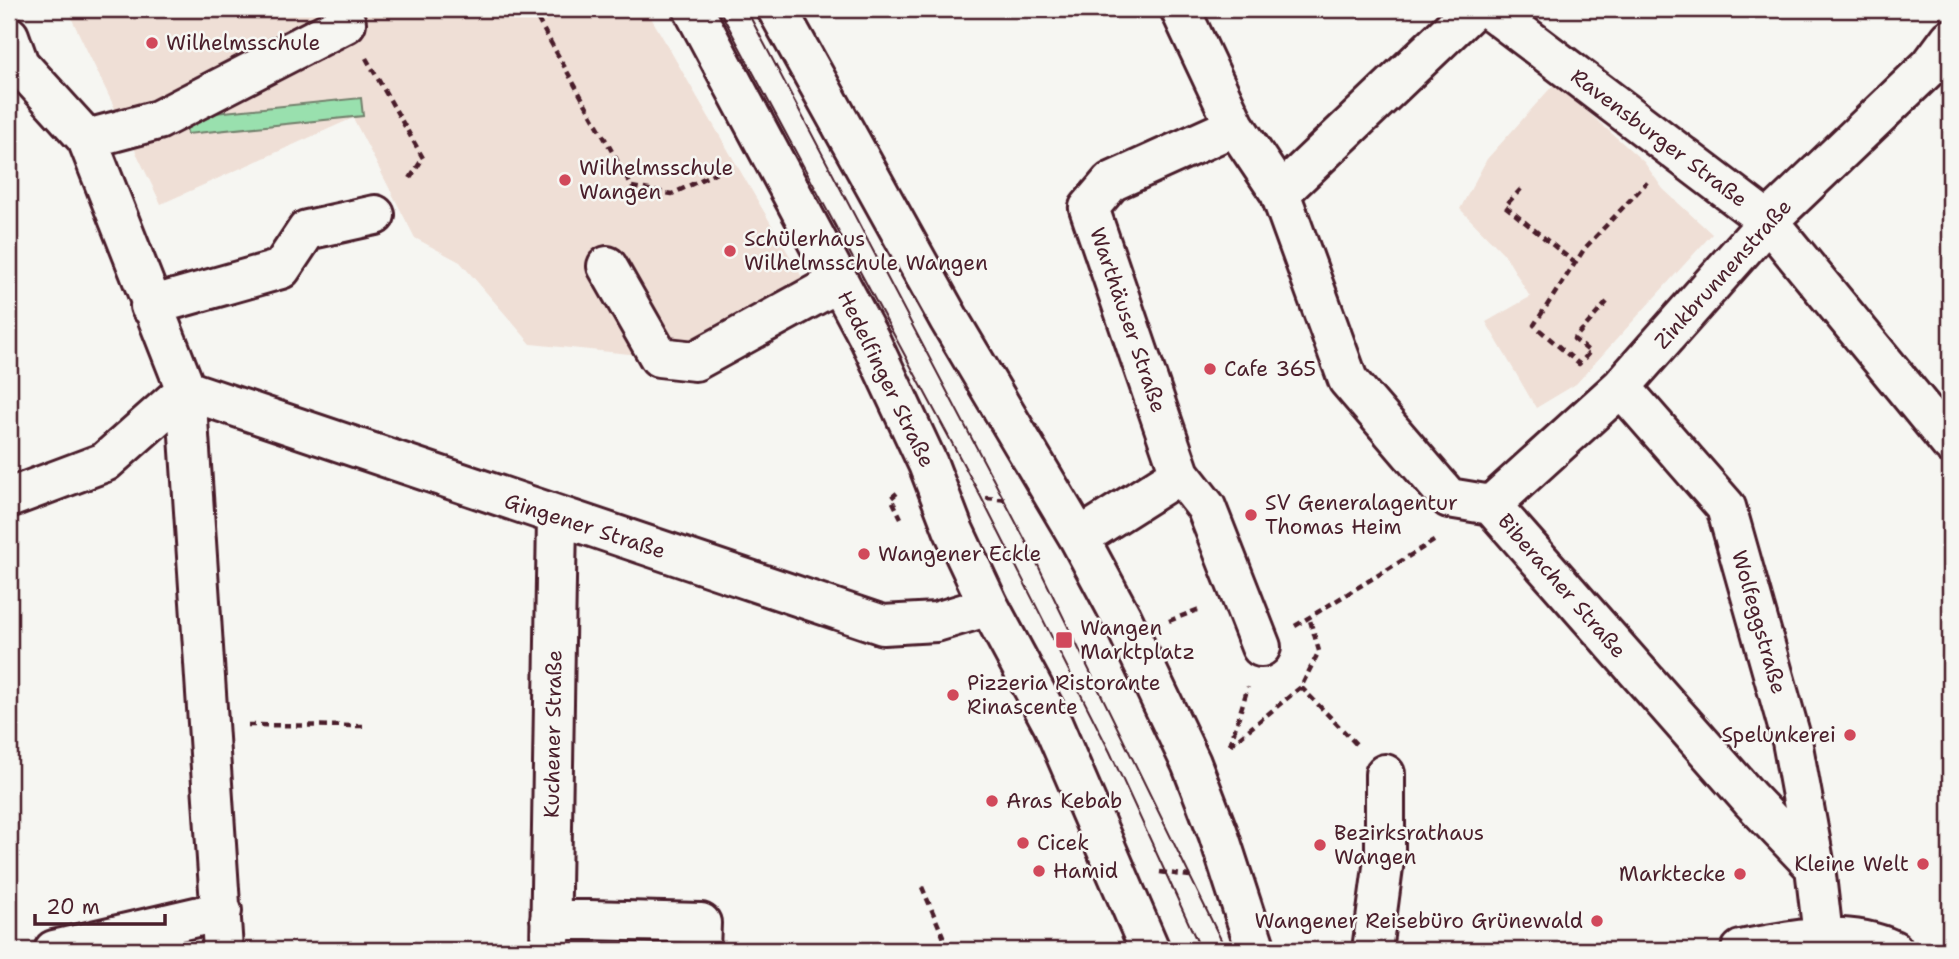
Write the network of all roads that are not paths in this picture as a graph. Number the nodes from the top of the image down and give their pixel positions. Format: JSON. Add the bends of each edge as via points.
{"nodes":[{"id":1,"x":693,"y":9,"type":"edge"},
{"id":2,"x":777,"y":9,"type":"edge"},
{"id":3,"x":1180,"y":9,"type":"edge"},
{"id":4,"x":1473,"y":9,"type":"edge"},
{"id":5,"x":1489,"y":9,"type":"edge"},
{"id":6,"x":346,"y":23,"type":"road end"},
{"id":7,"x":9,"y":36,"type":"edge"},
{"id":8,"x":1950,"y":39,"type":"edge"},
{"id":9,"x":1235,"y":126,"type":"junction"},
{"id":10,"x":87,"y":139,"type":"junction"},
{"id":11,"x":1280,"y":193,"type":"junction"},
{"id":12,"x":375,"y":215,"type":"dead end"},
{"id":13,"x":1768,"y":220,"type":"junction"},
{"id":14,"x":607,"y":266,"type":"dead end"},
{"id":15,"x":839,"y":282,"type":"junction"},
{"id":16,"x":150,"y":306,"type":"junction"},
{"id":17,"x":1621,"y":387,"type":"junction"},
{"id":18,"x":186,"y":390,"type":"junction"},
{"id":19,"x":1938,"y":405,"type":"edge"},
{"id":20,"x":1950,"y":443,"type":"edge"},
{"id":21,"x":1180,"y":474,"type":"junction"},
{"id":22,"x":9,"y":498,"type":"edge"},
{"id":23,"x":1491,"y":505,"type":"junction"},
{"id":24,"x":557,"y":518,"type":"junction"},
{"id":25,"x":1079,"y":538,"type":"junction"},
{"id":26,"x":989,"y":606,"type":"junction"},
{"id":27,"x":1261,"y":647,"type":"road end"},
{"id":28,"x":1385,"y":774,"type":"road end"},
{"id":29,"x":1815,"y":867,"type":"junction"},
{"id":30,"x":222,"y":911,"type":"junction"},
{"id":31,"x":550,"y":935,"type":"edge"},
{"id":32,"x":1823,"y":936,"type":"junction"},
{"id":33,"x":54,"y":950,"type":"edge"},
{"id":34,"x":223,"y":950,"type":"edge"},
{"id":35,"x":700,"y":950,"type":"edge"},
{"id":36,"x":1150,"y":950,"type":"edge"},
{"id":37,"x":1256,"y":950,"type":"edge"},
{"id":38,"x":1372,"y":950,"type":"edge"},
{"id":39,"x":1741,"y":950,"type":"edge"},
{"id":40,"x":1893,"y":950,"type":"edge"}],
"edges":[{"from":1,"to":15,"type":"street","name":"Hedelfinger Straße"},
{"from":2,"to":25,"type":"street","via":[[949,319]]},
{"from":3,"to":9,"type":"street","name":"Biberacher Straße"},
{"from":4,"to":11,"type":"street"},
{"from":5,"to":13,"type":"street","name":"Ravensburger Straße"},
{"from":6,"to":10,"type":"street","via":[[158,120]]},
{"from":7,"to":10,"type":"street","via":[[19,64]]},
{"from":8,"to":13,"type":"street","name":"Zinkbrunnenstraße","via":[[1930,66]]},
{"from":9,"to":11,"type":"street","name":"Biberacher Straße"},
{"from":9,"to":21,"type":"street","name":"Warthäuser Straße","via":[[1111,182],[1089,208]]},
{"from":10,"to":16,"type":"street"},
{"from":11,"to":23,"type":"street","name":"Biberacher Straße","via":[[1348,380],[1449,498]]},
{"from":12,"to":16,"type":"street","via":[[307,230],[281,269]]},
{"from":13,"to":17,"type":"street","name":"Zinkbrunnenstraße"},
{"from":13,"to":19,"type":"street","name":"Ravensburger Straße"},
{"from":14,"to":15,"type":"street","via":[[659,357],[695,362]]},
{"from":15,"to":26,"type":"street","name":"Hedelfinger Straße","via":[[928,464]]},
{"from":16,"to":18,"type":"street"},
{"from":17,"to":23,"type":"street","name":"Zinkbrunnenstraße"},
{"from":17,"to":29,"type":"street","name":"Wolfeggstraße","via":[[1726,507],[1792,741]]},
{"from":18,"to":22,"type":"street","via":[[105,462]]},
{"from":18,"to":24,"type":"street","name":"Gingener Straße"},
{"from":18,"to":30,"type":"street"},
{"from":19,"to":20,"type":"street","name":"Ravensburger Straße"},
{"from":21,"to":25,"type":"street"},
{"from":21,"to":27,"type":"street","name":"Warthäuser Straße","via":[[1206,507]]},
{"from":23,"to":29,"type":"street","name":"Biberacher Straße"},
{"from":24,"to":26,"type":"street","name":"Gingener Straße","via":[[883,625],[936,622]]},
{"from":24,"to":31,"type":"street","name":"Kuchener Straße"},
{"from":25,"to":37,"type":"street","via":[[1191,763]]},
{"from":26,"to":36,"type":"street","name":"Hedelfinger Straße","via":[[1053,725]]},
{"from":28,"to":38,"type":"street","via":[[1385,852]]},
{"from":29,"to":32,"type":"street","name":"Wolfeggstraße"},
{"from":30,"to":33,"type":"street"},
{"from":30,"to":34,"type":"street"},
{"from":31,"to":35,"type":"street","via":[[701,923]]},
{"from":32,"to":39,"type":"street"},
{"from":32,"to":40,"type":"street","via":[[1875,942]]}]}
